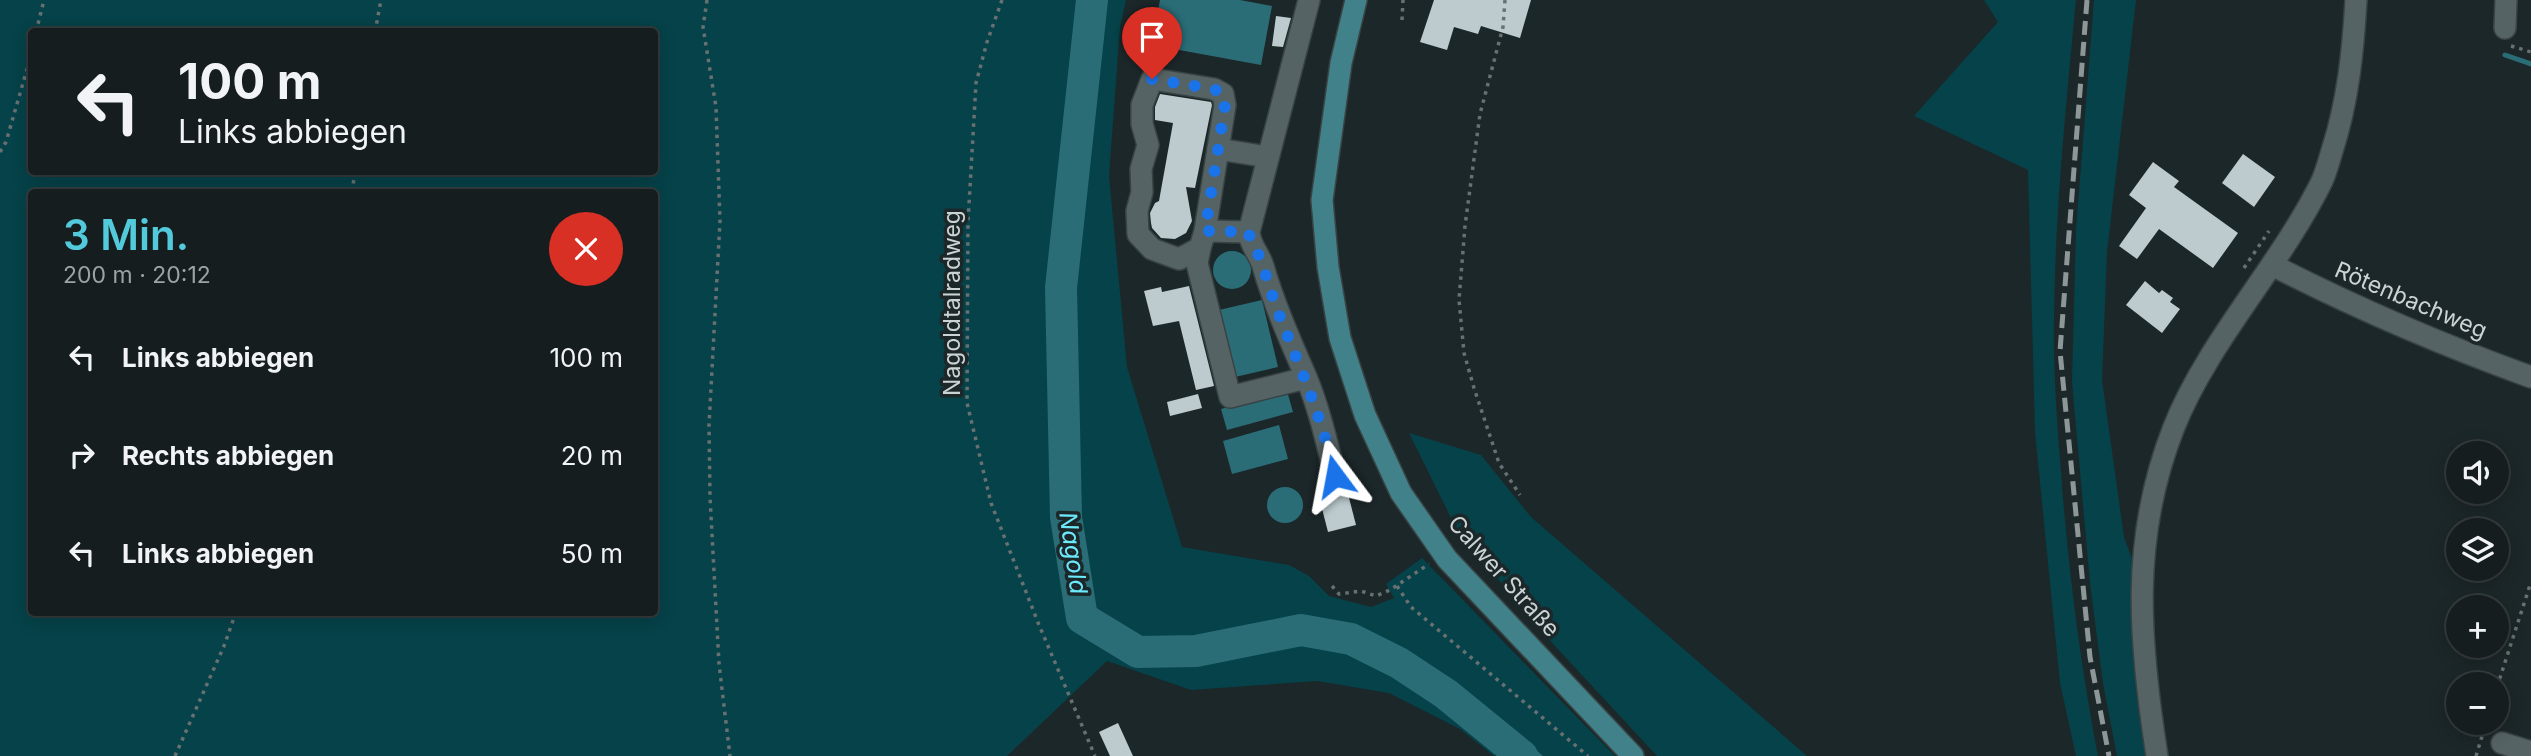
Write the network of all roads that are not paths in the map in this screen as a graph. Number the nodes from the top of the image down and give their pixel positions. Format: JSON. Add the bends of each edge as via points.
{"nodes":[{"id":1,"x":1309,"y":0,"type":"edge"},
{"id":2,"x":1356,"y":0,"type":"edge"},
{"id":3,"x":2356,"y":0,"type":"edge"},
{"id":4,"x":2506,"y":0,"type":"edge"},
{"id":5,"x":2505,"y":28,"type":"dead end"},
{"id":6,"x":1218,"y":149,"type":"junction"},
{"id":7,"x":1268,"y":157,"type":"junction"},
{"id":8,"x":1249,"y":232,"type":"junction"},
{"id":9,"x":1202,"y":240,"type":"junction"},
{"id":10,"x":2272,"y":265,"type":"junction"},
{"id":11,"x":2531,"y":377,"type":"edge"},
{"id":12,"x":1306,"y":378,"type":"junction"},
{"id":13,"x":1335,"y":476,"type":"dead end"},
{"id":14,"x":2502,"y":743,"type":"dead end"},
{"id":15,"x":2531,"y":752,"type":"edge"},
{"id":16,"x":1633,"y":756,"type":"edge"},
{"id":17,"x":2157,"y":756,"type":"edge"}],
"edges":[{"from":1,"to":7,"type":"street"},
{"from":2,"to":16,"type":"main road","name":"Calwer Straße","via":[[1341,63],[1322,200],[1340,338],[1365,415],[1401,493],[1447,558]]},
{"from":3,"to":10,"type":"street","via":[[2353,60],[2343,119],[2322,180]]},
{"from":4,"to":5,"type":"street"},
{"from":6,"to":7,"type":"street"},
{"from":6,"to":9,"type":"street"},
{"from":6,"to":9,"type":"street","via":[[1223,94],[1152,79],[1142,104],[1148,145],[1141,169],[1138,234],[1152,249],[1179,259]]},
{"from":7,"to":8,"type":"street"},
{"from":8,"to":9,"type":"street"},
{"from":8,"to":12,"type":"street"},
{"from":9,"to":12,"type":"street","via":[[1198,263],[1230,397]]},
{"from":10,"to":11,"type":"street","name":"Rötenbachweg","via":[[2436,342]]},
{"from":10,"to":17,"type":"street","via":[[2200,376],[2175,425],[2155,481],[2145,532],[2142,600],[2145,676]]},
{"from":12,"to":13,"type":"street"},
{"from":14,"to":15,"type":"street"}]}
